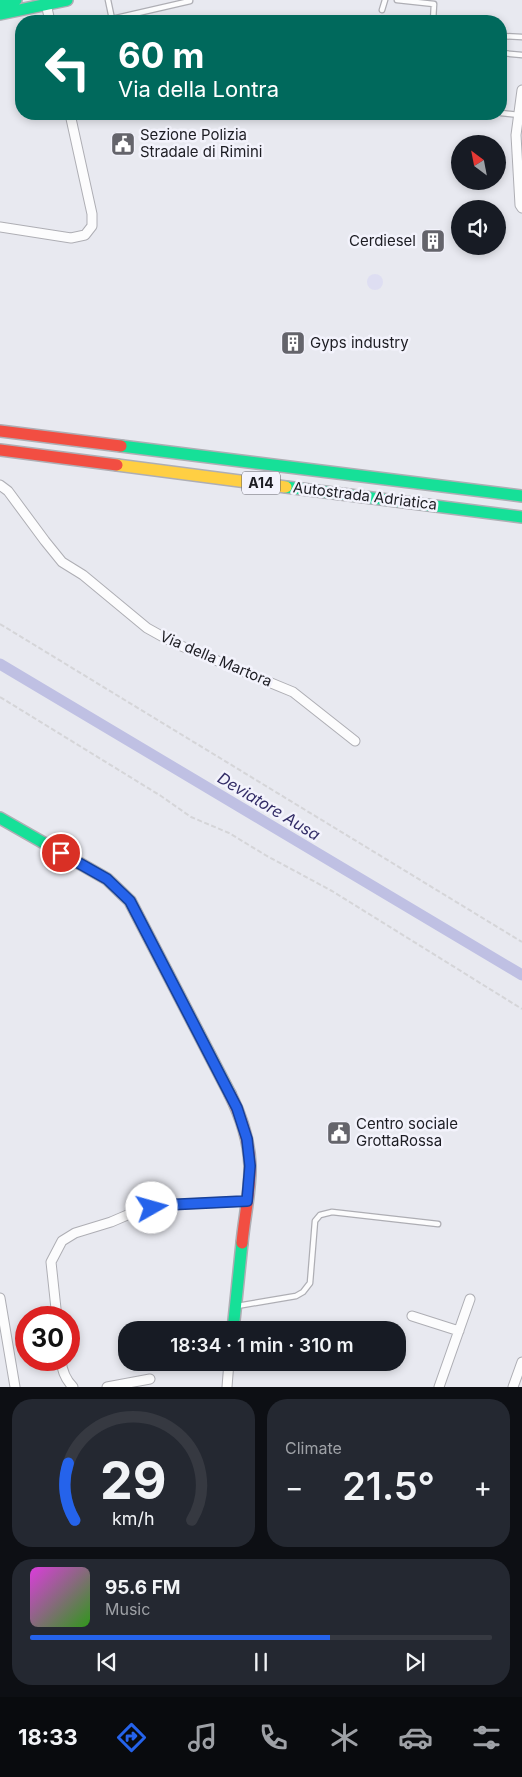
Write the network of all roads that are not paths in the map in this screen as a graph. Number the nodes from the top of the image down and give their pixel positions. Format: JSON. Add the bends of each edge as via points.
{"nodes":[{"id":1,"x":16,"y":0,"type":"edge"},
{"id":2,"x":67,"y":0,"type":"edge"},
{"id":3,"x":108,"y":0,"type":"edge"},
{"id":4,"x":190,"y":0,"type":"edge"},
{"id":5,"x":385,"y":0,"type":"edge"},
{"id":6,"x":397,"y":0,"type":"edge"},
{"id":7,"x":0,"y":4,"type":"edge"},
{"id":8,"x":46,"y":4,"type":"junction"},
{"id":9,"x":382,"y":10,"type":"dead end"},
{"id":10,"x":0,"y":14,"type":"edge"},
{"id":11,"x":49,"y":15,"type":"edge"},
{"id":12,"x":111,"y":15,"type":"edge"},
{"id":13,"x":129,"y":15,"type":"edge"},
{"id":14,"x":433,"y":15,"type":"edge"},
{"id":15,"x":507,"y":37,"type":"edge"},
{"id":16,"x":522,"y":38,"type":"edge"},
{"id":17,"x":507,"y":54,"type":"edge"},
{"id":18,"x":522,"y":55,"type":"edge"},
{"id":19,"x":522,"y":90,"type":"edge"},
{"id":20,"x":507,"y":114,"type":"edge"},
{"id":21,"x":519,"y":115,"type":"junction"},
{"id":22,"x":71,"y":120,"type":"edge"},
{"id":23,"x":522,"y":208,"type":"edge"},
{"id":24,"x":0,"y":227,"type":"edge"},
{"id":25,"x":0,"y":431,"type":"edge"},
{"id":26,"x":0,"y":450,"type":"edge"},
{"id":27,"x":0,"y":485,"type":"edge"},
{"id":28,"x":522,"y":496,"type":"edge"},
{"id":29,"x":522,"y":516,"type":"edge"},
{"id":30,"x":355,"y":740,"type":"dead end"},
{"id":31,"x":0,"y":818,"type":"edge"},
{"id":32,"x":247,"y":1201,"type":"junction"},
{"id":33,"x":438,"y":1224,"type":"dead end"},
{"id":34,"x":0,"y":1298,"type":"edge"},
{"id":35,"x":470,"y":1299,"type":"dead end"},
{"id":36,"x":56,"y":1306,"type":"edge"},
{"id":37,"x":236,"y":1306,"type":"junction"},
{"id":38,"x":412,"y":1316,"type":"dead end"},
{"id":39,"x":234,"y":1321,"type":"edge"},
{"id":40,"x":458,"y":1331,"type":"junction"},
{"id":41,"x":522,"y":1362,"type":"edge"},
{"id":42,"x":62,"y":1371,"type":"edge"},
{"id":43,"x":228,"y":1371,"type":"edge"},
{"id":44,"x":150,"y":1379,"type":"dead end"},
{"id":45,"x":15,"y":1387,"type":"edge"},
{"id":46,"x":73,"y":1387,"type":"edge"},
{"id":47,"x":107,"y":1387,"type":"edge"},
{"id":48,"x":227,"y":1387,"type":"edge"},
{"id":49,"x":439,"y":1387,"type":"edge"},
{"id":50,"x":513,"y":1387,"type":"edge"}],
"edges":[{"from":1,"to":7,"type":"main road"},
{"from":2,"to":8,"type":"main road"},
{"from":3,"to":12,"type":"lane"},
{"from":4,"to":13,"type":"lane"},
{"from":5,"to":9,"type":"lane"},
{"from":6,"to":14,"type":"lane","via":[[434,4]]},
{"from":8,"to":10,"type":"main road"},
{"from":8,"to":11,"type":"street"},
{"from":15,"to":16,"type":"lane"},
{"from":17,"to":18,"type":"lane"},
{"from":19,"to":21,"type":"street"},
{"from":20,"to":21,"type":"lane"},
{"from":21,"to":23,"type":"street","via":[[516,135]]},
{"from":22,"to":24,"type":"street","via":[[92,226],[85,235],[71,238]]},
{"from":25,"to":28,"type":"main road","name":"Autostrada Adriatica","number":"A14"},
{"from":26,"to":29,"type":"main road","name":"Autostrada Adriatica","number":"A14"},
{"from":27,"to":30,"type":"street","name":"Via della Martora","via":[[62,562],[83,575],[147,628],[174,643],[293,692]]},
{"from":31,"to":32,"type":"main road","via":[[107,879],[130,901],[237,1108],[247,1139],[250,1166]]},
{"from":32,"to":36,"type":"street","via":[[164,1205],[139,1210],[75,1233],[62,1241],[50,1262]]},
{"from":32,"to":37,"type":"main road"},
{"from":33,"to":37,"type":"lane","via":[[332,1212],[320,1215],[315,1221],[310,1284],[303,1292]]},
{"from":34,"to":45,"type":"street"},
{"from":35,"to":40,"type":"street"},
{"from":37,"to":39,"type":"main road"},
{"from":38,"to":40,"type":"street"},
{"from":40,"to":49,"type":"street"},
{"from":41,"to":50,"type":"street"},
{"from":42,"to":46,"type":"street"},
{"from":43,"to":48,"type":"street"},
{"from":44,"to":47,"type":"street"}]}
